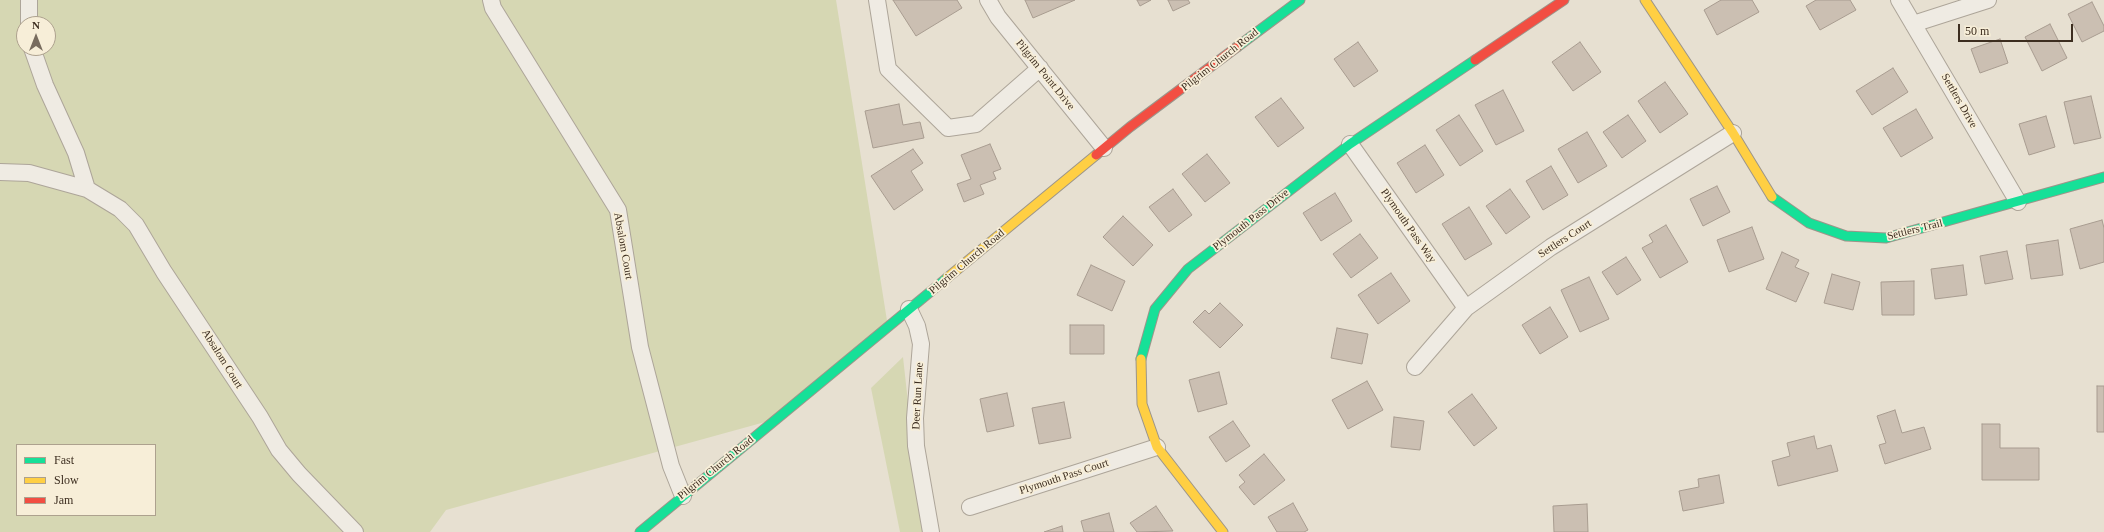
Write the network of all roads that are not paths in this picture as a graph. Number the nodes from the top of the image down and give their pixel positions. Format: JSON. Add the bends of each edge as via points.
{"nodes":[{"id":1,"x":29,"y":0,"type":"edge"},
{"id":2,"x":491,"y":0,"type":"edge"},
{"id":3,"x":877,"y":0,"type":"edge"},
{"id":4,"x":988,"y":0,"type":"edge"},
{"id":5,"x":1300,"y":0,"type":"edge"},
{"id":6,"x":1564,"y":0,"type":"edge"},
{"id":7,"x":1645,"y":0,"type":"edge"},
{"id":8,"x":1899,"y":0,"type":"edge"},
{"id":9,"x":1988,"y":0,"type":"edge"},
{"id":10,"x":29,"y":16,"type":"edge"},
{"id":11,"x":1913,"y":24,"type":"junction"},
{"id":12,"x":35,"y":56,"type":"edge"},
{"id":13,"x":1040,"y":68,"type":"junction"},
{"id":14,"x":1733,"y":133,"type":"junction"},
{"id":15,"x":1350,"y":144,"type":"junction"},
{"id":16,"x":1104,"y":148,"type":"junction"},
{"id":17,"x":0,"y":172,"type":"edge"},
{"id":18,"x":2104,"y":177,"type":"edge"},
{"id":19,"x":88,"y":189,"type":"junction"},
{"id":20,"x":2018,"y":202,"type":"junction"},
{"id":21,"x":1466,"y":308,"type":"junction"},
{"id":22,"x":909,"y":310,"type":"junction"},
{"id":23,"x":1415,"y":367,"type":"dead end"},
{"id":24,"x":1157,"y":447,"type":"junction"},
{"id":25,"x":682,"y":496,"type":"junction"},
{"id":26,"x":970,"y":507,"type":"dead end"},
{"id":27,"x":355,"y":532,"type":"edge"},
{"id":28,"x":640,"y":532,"type":"edge"},
{"id":29,"x":931,"y":532,"type":"edge"},
{"id":30,"x":1223,"y":532,"type":"edge"}],
"edges":[{"from":1,"to":10,"type":"street"},
{"from":2,"to":25,"type":"street","name":"Absalom Court","via":[[493,8],[618,210],[640,347],[671,466]]},
{"from":3,"to":13,"type":"street","via":[[888,69],[948,128],[976,124]]},
{"from":4,"to":13,"type":"street","name":"Pilgrim Point Drive","via":[[998,17]]},
{"from":5,"to":16,"type":"street","name":"Pilgrim Church Road"},
{"from":6,"to":15,"type":"street","name":"Plymouth Pass Drive"},
{"from":7,"to":14,"type":"street","name":"Settlers Trail"},
{"from":8,"to":11,"type":"street","name":"Settlers Drive"},
{"from":9,"to":11,"type":"street"},
{"from":11,"to":20,"type":"street","name":"Settlers Drive"},
{"from":12,"to":19,"type":"street","via":[[76,153]]},
{"from":13,"to":16,"type":"street","name":"Pilgrim Point Drive"},
{"from":14,"to":20,"type":"street","name":"Settlers Trail","via":[[1771,196],[1809,223],[1846,236],[1886,238]]},
{"from":14,"to":21,"type":"street","name":"Settlers Court","via":[[1551,248]]},
{"from":15,"to":21,"type":"street","name":"Plymouth Pass Way"},
{"from":15,"to":24,"type":"street","name":"Plymouth Pass Drive","via":[[1188,269],[1155,309],[1141,356],[1142,404]]},
{"from":16,"to":22,"type":"street","name":"Pilgrim Church Road"},
{"from":17,"to":19,"type":"street","name":"Absalom Court","via":[[29,173]]},
{"from":18,"to":20,"type":"street","name":"Settlers Trail"},
{"from":19,"to":27,"type":"street","name":"Absalom Court","via":[[120,209],[136,225],[279,450]]},
{"from":21,"to":23,"type":"street","name":"Settlers Court"},
{"from":22,"to":25,"type":"street","name":"Pilgrim Church Road"},
{"from":22,"to":29,"type":"street","name":"Deer Run Lane","via":[[917,326],[921,344],[915,418],[916,446]]},
{"from":24,"to":26,"type":"street","name":"Plymouth Pass Court"},
{"from":24,"to":30,"type":"street","name":"Plymouth Pass Drive"},
{"from":25,"to":28,"type":"street","name":"Pilgrim Church Road"}]}
